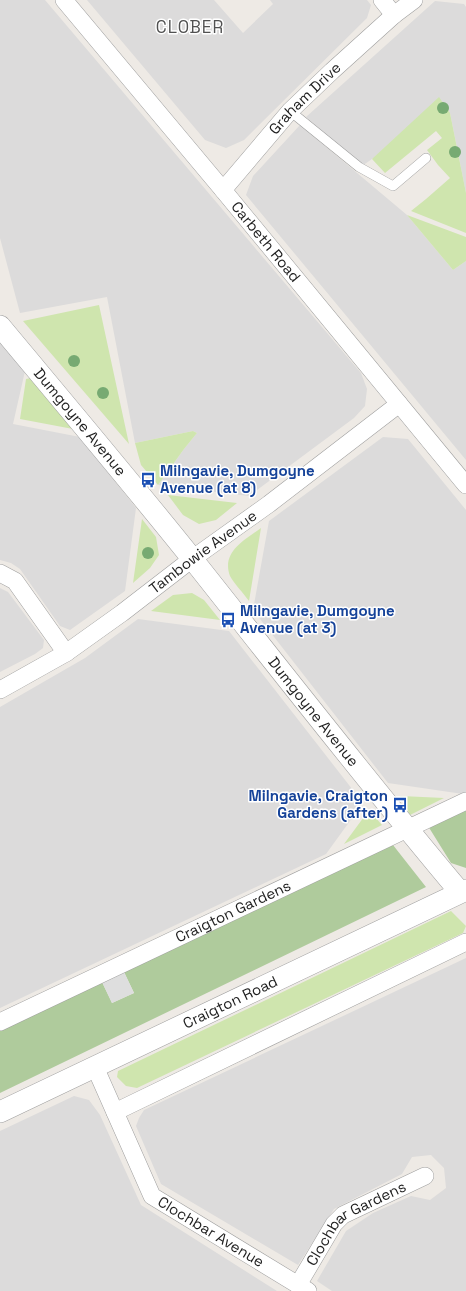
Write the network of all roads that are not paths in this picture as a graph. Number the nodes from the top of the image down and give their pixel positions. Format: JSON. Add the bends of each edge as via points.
{"nodes":[{"id":1,"x":64,"y":0,"type":"edge"},
{"id":2,"x":382,"y":0,"type":"edge"},
{"id":3,"x":414,"y":0,"type":"edge"},
{"id":4,"x":394,"y":15,"type":"junction"},
{"id":5,"x":290,"y":111,"type":"junction"},
{"id":6,"x":426,"y":158,"type":"dead end"},
{"id":7,"x":223,"y":190,"type":"junction"},
{"id":8,"x":0,"y":326,"type":"edge"},
{"id":9,"x":399,"y":404,"type":"junction"},
{"id":10,"x":466,"y":486,"type":"edge"},
{"id":11,"x":192,"y":559,"type":"junction"},
{"id":12,"x":0,"y":573,"type":"edge"},
{"id":13,"x":66,"y":653,"type":"junction"},
{"id":14,"x":0,"y":690,"type":"edge"},
{"id":15,"x":466,"y":801,"type":"edge"},
{"id":16,"x":407,"y":829,"type":"junction"},
{"id":17,"x":464,"y":894,"type":"edge"},
{"id":18,"x":466,"y":942,"type":"edge"},
{"id":19,"x":0,"y":1022,"type":"edge"},
{"id":20,"x":95,"y":1067,"type":"junction"},
{"id":21,"x":0,"y":1112,"type":"edge"},
{"id":22,"x":115,"y":1112,"type":"junction"},
{"id":23,"x":425,"y":1176,"type":"dead end"},
{"id":24,"x":303,"y":1288,"type":"edge"}],
"edges":[{"from":1,"to":7,"type":"street","name":"Carbeth Road"},
{"from":2,"to":4,"type":"street"},
{"from":3,"to":4,"type":"street","name":"Graham Drive"},
{"from":4,"to":5,"type":"street","name":"Graham Drive"},
{"from":5,"to":6,"type":"lane","via":[[359,167],[393,186]]},
{"from":5,"to":7,"type":"street","name":"Graham Drive"},
{"from":7,"to":9,"type":"street","name":"Carbeth Road"},
{"from":8,"to":11,"type":"street","name":"Dumgoyne Avenue"},
{"from":9,"to":10,"type":"street","name":"Carbeth Road"},
{"from":9,"to":11,"type":"street","name":"Tambowie Avenue","via":[[269,504]]},
{"from":11,"to":13,"type":"street","name":"Tambowie Avenue"},
{"from":11,"to":16,"type":"street","name":"Dumgoyne Avenue"},
{"from":12,"to":13,"type":"street","via":[[15,580]]},
{"from":13,"to":14,"type":"street","name":"Tambowie Avenue"},
{"from":15,"to":16,"type":"street","name":"Craigton Gardens"},
{"from":16,"to":17,"type":"street","name":"Dumgoyne Avenue"},
{"from":16,"to":19,"type":"street","name":"Craigton Gardens"},
{"from":17,"to":20,"type":"street","name":"Craigton Road"},
{"from":18,"to":22,"type":"street"},
{"from":20,"to":21,"type":"street","name":"Craigton Road"},
{"from":20,"to":22,"type":"street","name":"Clochbar Avenue"},
{"from":22,"to":24,"type":"street","name":"Clochbar Avenue","via":[[152,1196]]},
{"from":23,"to":24,"type":"street","name":"Clochbar Gardens","via":[[343,1215],[334,1224]]}]}
